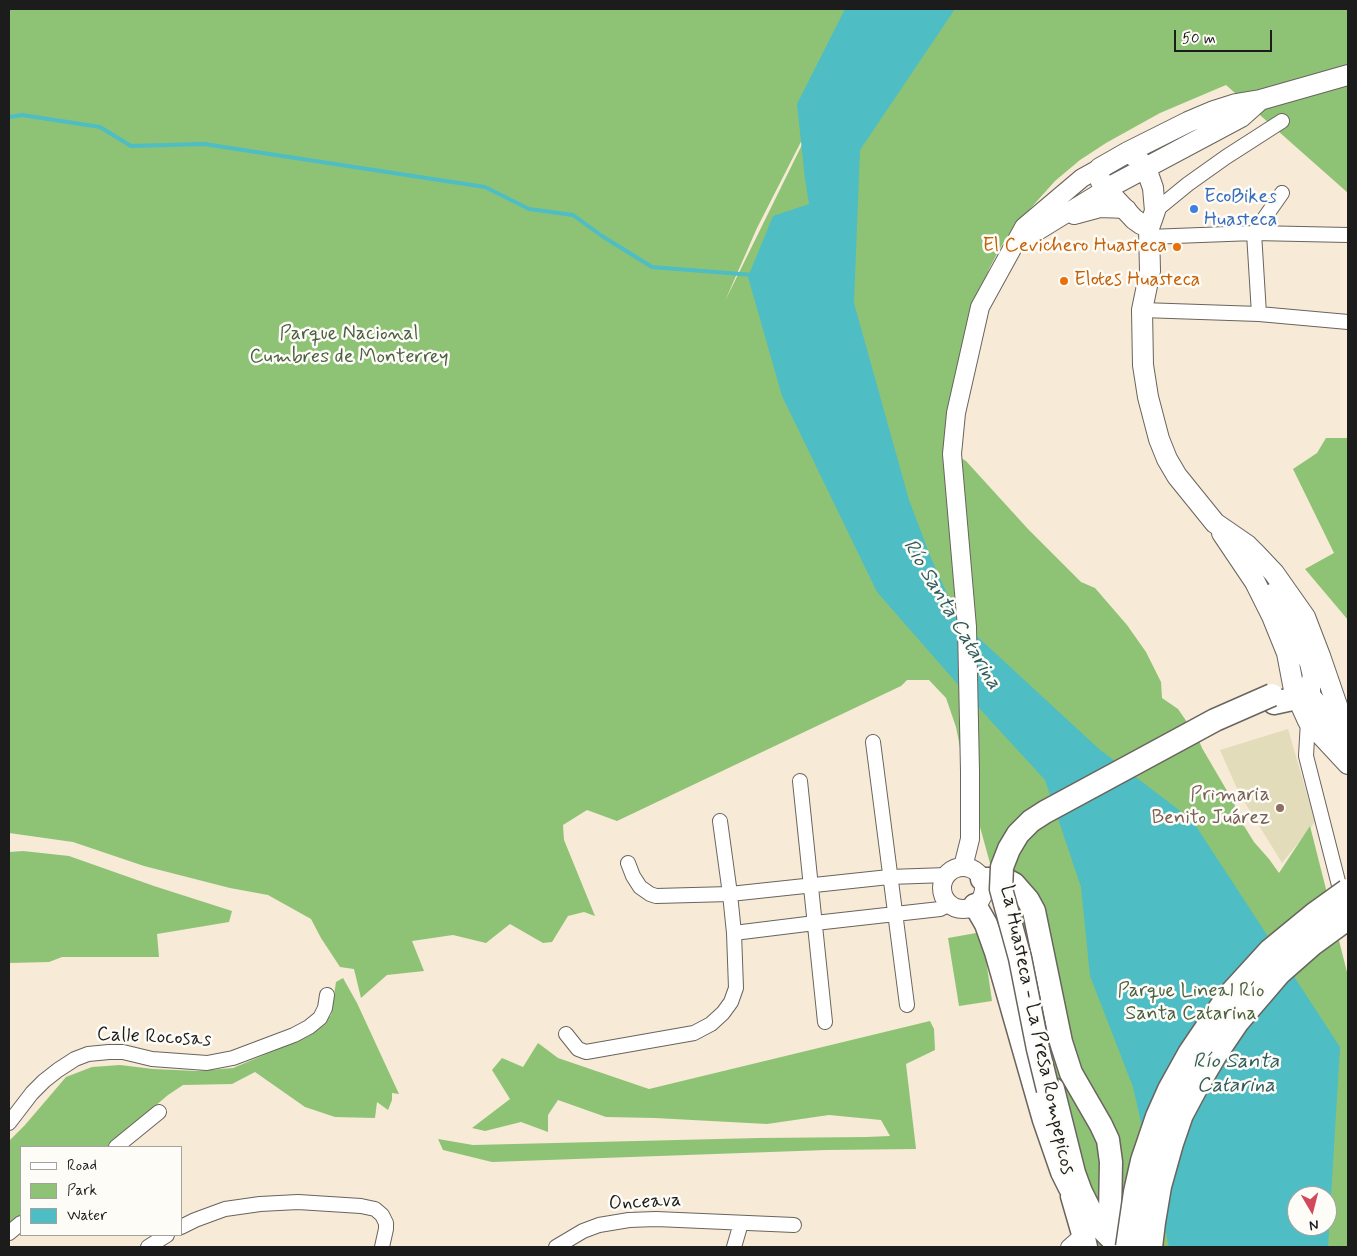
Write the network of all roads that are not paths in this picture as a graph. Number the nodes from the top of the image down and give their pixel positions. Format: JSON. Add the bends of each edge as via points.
{"nodes":[{"id":1,"x":1348,"y":75,"type":"edge"},
{"id":2,"x":1260,"y":100,"type":"junction"},
{"id":3,"x":1282,"y":121,"type":"dead end"},
{"id":4,"x":1128,"y":152,"type":"junction"},
{"id":5,"x":1100,"y":168,"type":"junction"},
{"id":6,"x":1146,"y":168,"type":"junction"},
{"id":7,"x":1082,"y":178,"type":"junction"},
{"id":8,"x":1099,"y":193,"type":"junction"},
{"id":9,"x":1282,"y":194,"type":"dead end"},
{"id":10,"x":1127,"y":209,"type":"junction"},
{"id":11,"x":1045,"y":225,"type":"junction"},
{"id":12,"x":1151,"y":225,"type":"junction"},
{"id":13,"x":1254,"y":233,"type":"junction"},
{"id":14,"x":1348,"y":235,"type":"edge"},
{"id":15,"x":1018,"y":240,"type":"junction"},
{"id":16,"x":1142,"y":310,"type":"junction"},
{"id":17,"x":1259,"y":314,"type":"junction"},
{"id":18,"x":1348,"y":322,"type":"edge"},
{"id":19,"x":1216,"y":523,"type":"junction"},
{"id":20,"x":1247,"y":545,"type":"junction"},
{"id":21,"x":1308,"y":702,"type":"junction"},
{"id":22,"x":1348,"y":730,"type":"edge"},
{"id":23,"x":873,"y":742,"type":"dead end"},
{"id":24,"x":1348,"y":752,"type":"edge"},
{"id":25,"x":1348,"y":764,"type":"edge"},
{"id":26,"x":800,"y":781,"type":"dead end"},
{"id":27,"x":720,"y":821,"type":"dead end"},
{"id":28,"x":628,"y":863,"type":"dead end"},
{"id":29,"x":963,"y":867,"type":"junction"},
{"id":30,"x":947,"y":875,"type":"junction"},
{"id":31,"x":890,"y":877,"type":"junction"},
{"id":32,"x":982,"y":879,"type":"junction"},
{"id":33,"x":811,"y":885,"type":"junction"},
{"id":34,"x":1348,"y":892,"type":"edge"},
{"id":35,"x":730,"y":894,"type":"junction"},
{"id":36,"x":950,"y":904,"type":"junction"},
{"id":37,"x":975,"y":905,"type":"junction"},
{"id":38,"x":894,"y":914,"type":"junction"},
{"id":39,"x":1348,"y":916,"type":"edge"},
{"id":40,"x":814,"y":922,"type":"junction"},
{"id":41,"x":1348,"y":923,"type":"edge"},
{"id":42,"x":734,"y":933,"type":"junction"},
{"id":43,"x":327,"y":995,"type":"dead end"},
{"id":44,"x":907,"y":1005,"type":"dead end"},
{"id":45,"x":825,"y":1022,"type":"dead end"},
{"id":46,"x":566,"y":1034,"type":"dead end"},
{"id":47,"x":1051,"y":1090,"type":"junction"},
{"id":48,"x":159,"y":1112,"type":"dead end"},
{"id":49,"x":9,"y":1123,"type":"edge"},
{"id":50,"x":117,"y":1146,"type":"edge"},
{"id":51,"x":1070,"y":1188,"type":"junction"},
{"id":52,"x":741,"y":1223,"type":"junction"},
{"id":53,"x":20,"y":1224,"type":"edge"},
{"id":54,"x":794,"y":1224,"type":"dead end"},
{"id":55,"x":182,"y":1226,"type":"edge"},
{"id":56,"x":9,"y":1233,"type":"edge"},
{"id":57,"x":165,"y":1236,"type":"edge"},
{"id":58,"x":1083,"y":1237,"type":"edge"},
{"id":59,"x":148,"y":1247,"type":"edge"},
{"id":60,"x":382,"y":1247,"type":"edge"},
{"id":61,"x":556,"y":1247,"type":"edge"},
{"id":62,"x":734,"y":1247,"type":"edge"},
{"id":63,"x":1120,"y":1247,"type":"edge"},
{"id":64,"x":1129,"y":1247,"type":"edge"},
{"id":65,"x":1149,"y":1247,"type":"edge"}],
"edges":[{"from":1,"to":2,"type":"main road"},
{"from":2,"to":4,"type":"main road","via":[[1214,111]]},
{"from":2,"to":6,"type":"main road","via":[[1241,117]]},
{"from":3,"to":12,"type":"street","via":[[1188,184]]},
{"from":4,"to":5,"type":"main road"},
{"from":4,"to":6,"type":"main road"},
{"from":5,"to":7,"type":"street"},
{"from":5,"to":8,"type":"main road"},
{"from":6,"to":8,"type":"main road"},
{"from":6,"to":12,"type":"main road","via":[[1153,188]]},
{"from":7,"to":8,"type":"street"},
{"from":7,"to":15,"type":"street","via":[[1024,227]]},
{"from":8,"to":10,"type":"main road"},
{"from":8,"to":11,"type":"street"},
{"from":9,"to":13,"type":"street"},
{"from":10,"to":11,"type":"street","via":[[1100,208]]},
{"from":10,"to":12,"type":"main road","via":[[1141,224]]},
{"from":11,"to":15,"type":"street"},
{"from":12,"to":13,"type":"street"},
{"from":12,"to":16,"type":"main road","via":[[1150,271]]},
{"from":13,"to":14,"type":"street"},
{"from":13,"to":17,"type":"street"},
{"from":15,"to":29,"type":"street","via":[[980,307],[956,414],[952,454],[967,627],[970,839]]},
{"from":16,"to":17,"type":"street"},
{"from":16,"to":19,"type":"main road","via":[[1143,365],[1159,439],[1177,476]]},
{"from":17,"to":18,"type":"street"},
{"from":19,"to":20,"type":"main road"},
{"from":19,"to":21,"type":"main road","via":[[1255,582]]},
{"from":20,"to":21,"type":"main road","via":[[1310,663],[1313,676]]},
{"from":20,"to":22,"type":"main road","via":[[1274,573],[1305,617]]},
{"from":21,"to":24,"type":"main road"},
{"from":21,"to":25,"type":"main road"},
{"from":21,"to":41,"type":"street","via":[[1306,756]]},
{"from":21,"to":47,"type":"main road","name":"La Huasteca - La Presa Rompepicos","bridge":true,"via":[[1273,699],[1215,720],[1045,812],[1018,834],[1002,867],[1001,889],[1020,958],[1038,1049]]},
{"from":23,"to":31,"type":"street"},
{"from":26,"to":33,"type":"street"},
{"from":27,"to":35,"type":"street"},
{"from":28,"to":35,"type":"street","via":[[640,887],[656,896]]},
{"from":29,"to":30,"type":"street"},
{"from":29,"to":32,"type":"street"},
{"from":30,"to":31,"type":"street"},
{"from":30,"to":36,"type":"street","via":[[942,887]]},
{"from":31,"to":33,"type":"street"},
{"from":31,"to":38,"type":"street"},
{"from":32,"to":37,"type":"street","via":[[983,893]]},
{"from":32,"to":63,"type":"main road","via":[[1005,879],[1014,884],[1034,911],[1061,1042],[1071,1074],[1108,1140],[1110,1215]]},
{"from":33,"to":35,"type":"street"},
{"from":33,"to":40,"type":"street"},
{"from":34,"to":64,"type":"highway","bridge":true,"via":[[1271,952],[1229,998],[1191,1054],[1170,1090],[1144,1161]]},
{"from":35,"to":42,"type":"street"},
{"from":36,"to":37,"type":"street","via":[[963,909]]},
{"from":36,"to":38,"type":"street","via":[[940,909]]},
{"from":37,"to":51,"type":"main road","via":[[996,952],[1044,1120]]},
{"from":38,"to":40,"type":"street"},
{"from":38,"to":44,"type":"street"},
{"from":39,"to":65,"type":"highway","bridge":true,"via":[[1278,972],[1236,1021],[1215,1052],[1180,1114],[1170,1143],[1158,1186]]},
{"from":40,"to":42,"type":"street"},
{"from":40,"to":45,"type":"street"},
{"from":42,"to":46,"type":"street","via":[[736,988],[731,1002],[711,1024],[694,1033],[589,1052],[578,1049]]},
{"from":43,"to":49,"type":"street","name":"Calle Rocosas","via":[[320,1018],[309,1026],[294,1036],[233,1058],[208,1063],[152,1059],[123,1052],[88,1054],[44,1081]]},
{"from":47,"to":51,"type":"main road","name":"La Huasteca - La Presa Rompepicos"},
{"from":47,"to":58,"type":"main road","name":"La Huasteca - La Presa Rompepicos","via":[[1081,1192]]},
{"from":48,"to":50,"type":"street"},
{"from":51,"to":58,"type":"main road","name":"La Huasteca - La Presa Rompepicos"},
{"from":52,"to":54,"type":"street","name":"Onceava"},
{"from":52,"to":61,"type":"street","name":"Onceava","via":[[629,1220],[599,1225]]},
{"from":52,"to":62,"type":"street"},
{"from":53,"to":56,"type":"street"},
{"from":55,"to":60,"type":"street","via":[[225,1209],[260,1204],[298,1202],[361,1206],[375,1209],[386,1223]]},
{"from":57,"to":59,"type":"street"},
{"from":58,"to":63,"type":"main road","via":[[1098,1237]]}]}
